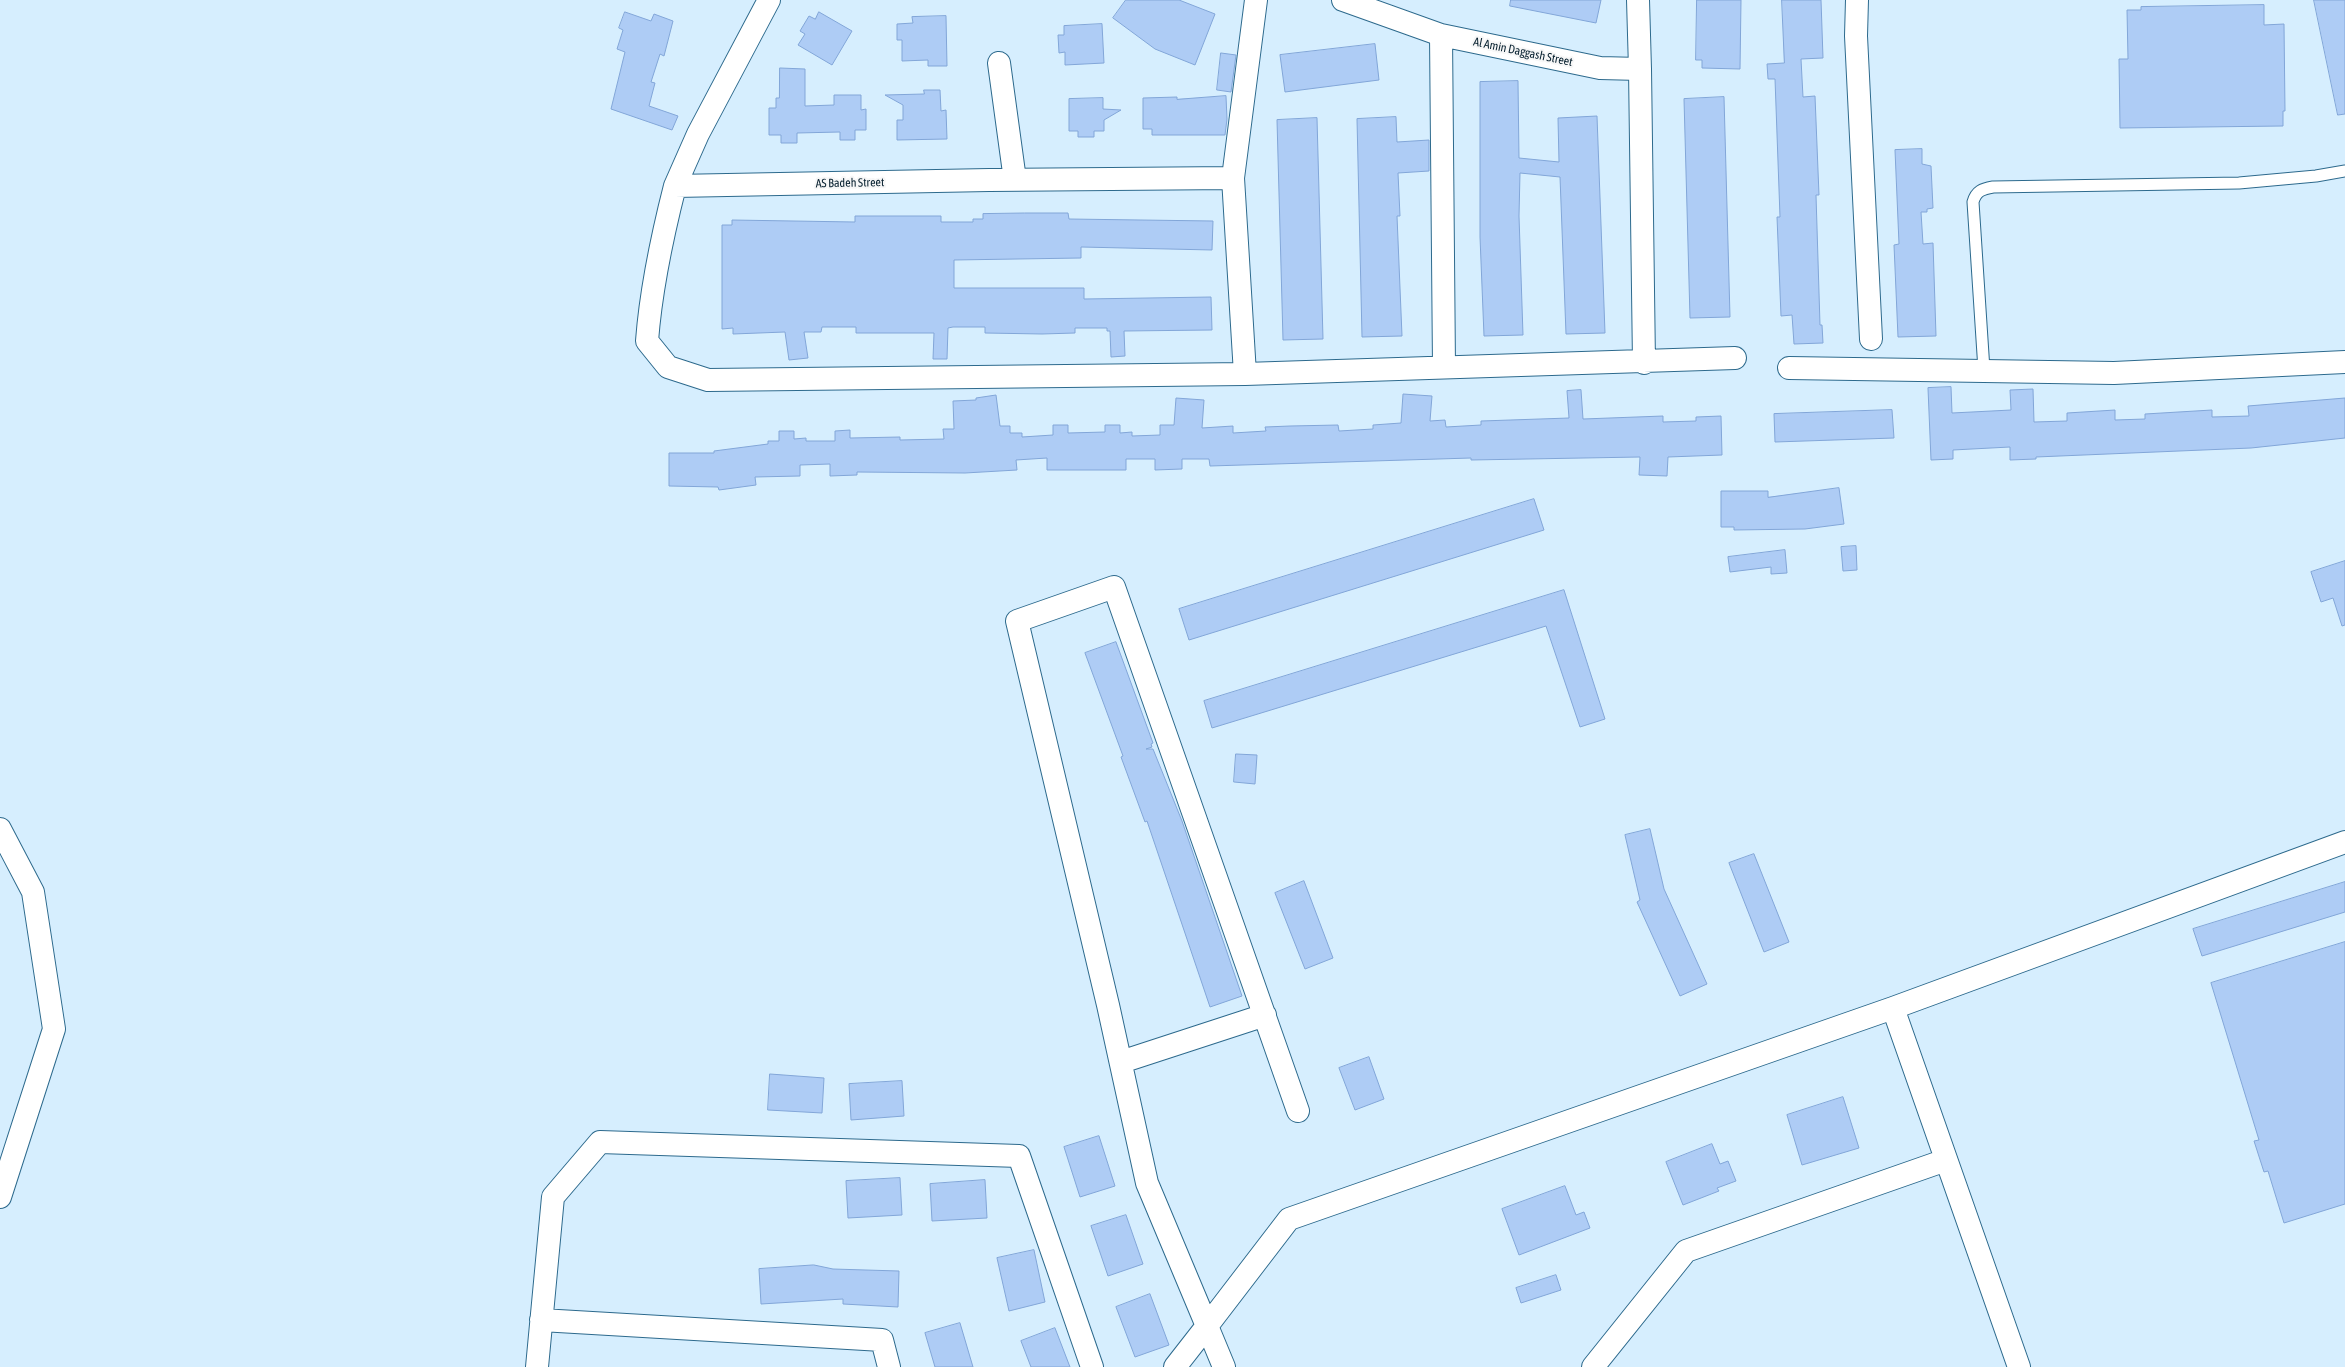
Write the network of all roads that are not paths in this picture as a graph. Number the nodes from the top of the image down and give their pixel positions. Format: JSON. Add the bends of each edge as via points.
{"nodes":[{"id":1,"x":769,"y":0,"type":"edge"},
{"id":2,"x":1256,"y":0,"type":"edge"},
{"id":3,"x":1343,"y":0,"type":"edge"},
{"id":4,"x":1638,"y":0,"type":"edge"},
{"id":5,"x":1857,"y":0,"type":"edge"},
{"id":6,"x":1441,"y":35,"type":"junction"},
{"id":7,"x":999,"y":63,"type":"dead end"},
{"id":8,"x":1640,"y":69,"type":"junction"},
{"id":9,"x":2345,"y":171,"type":"edge"},
{"id":10,"x":1233,"y":178,"type":"junction"},
{"id":11,"x":1015,"y":180,"type":"junction"},
{"id":12,"x":675,"y":186,"type":"junction"},
{"id":13,"x":1871,"y":339,"type":"dead end"},
{"id":14,"x":1735,"y":358,"type":"dead end"},
{"id":15,"x":2345,"y":362,"type":"edge"},
{"id":16,"x":1644,"y":363,"type":"junction"},
{"id":17,"x":1444,"y":367,"type":"junction"},
{"id":18,"x":1789,"y":368,"type":"dead end"},
{"id":19,"x":1984,"y":370,"type":"junction"},
{"id":20,"x":1245,"y":374,"type":"junction"},
{"id":21,"x":0,"y":829,"type":"edge"},
{"id":22,"x":2345,"y":842,"type":"edge"},
{"id":23,"x":1894,"y":1008,"type":"junction"},
{"id":24,"x":1265,"y":1015,"type":"junction"},
{"id":25,"x":1121,"y":1062,"type":"junction"},
{"id":26,"x":1298,"y":1111,"type":"dead end"},
{"id":27,"x":1946,"y":1160,"type":"junction"},
{"id":28,"x":0,"y":1197,"type":"edge"},
{"id":29,"x":541,"y":1320,"type":"junction"},
{"id":30,"x":1207,"y":1326,"type":"junction"},
{"id":31,"x":537,"y":1367,"type":"edge"},
{"id":32,"x":889,"y":1367,"type":"edge"},
{"id":33,"x":1092,"y":1367,"type":"edge"},
{"id":34,"x":1175,"y":1367,"type":"edge"},
{"id":35,"x":1224,"y":1367,"type":"edge"},
{"id":36,"x":1593,"y":1367,"type":"edge"},
{"id":37,"x":2019,"y":1367,"type":"edge"}],
"edges":[{"from":1,"to":12,"type":"street","via":[[698,134]]},
{"from":2,"to":10,"type":"street"},
{"from":3,"to":6,"type":"street","name":"Al Amin Daggash Street"},
{"from":4,"to":8,"type":"street"},
{"from":5,"to":13,"type":"street"},
{"from":6,"to":8,"type":"street","name":"Al Amin Daggash Street","via":[[1600,68]]},
{"from":6,"to":17,"type":"street"},
{"from":7,"to":11,"type":"street"},
{"from":8,"to":16,"type":"street"},
{"from":9,"to":19,"type":"lane","via":[[2239,183],[1982,189],[1975,194],[1973,202]]},
{"from":10,"to":11,"type":"street","name":"AS Badeh Street"},
{"from":10,"to":20,"type":"street"},
{"from":11,"to":12,"type":"street","name":"AS Badeh Street"},
{"from":12,"to":20,"type":"street","via":[[663,232],[647,341],[668,367],[692,375],[708,380]]},
{"from":14,"to":16,"type":"street"},
{"from":15,"to":19,"type":"street","via":[[2114,373]]},
{"from":16,"to":17,"type":"street"},
{"from":17,"to":20,"type":"street"},
{"from":18,"to":19,"type":"street"},
{"from":21,"to":28,"type":"street","via":[[33,892],[54,1029]]},
{"from":22,"to":23,"type":"street"},
{"from":23,"to":27,"type":"street"},
{"from":23,"to":30,"type":"street","via":[[1289,1220]]},
{"from":24,"to":25,"type":"street"},
{"from":24,"to":25,"type":"street","via":[[1114,587],[1017,621]]},
{"from":24,"to":26,"type":"street"},
{"from":25,"to":30,"type":"street","via":[[1147,1183]]},
{"from":27,"to":36,"type":"street","via":[[1686,1251]]},
{"from":27,"to":37,"type":"street"},
{"from":29,"to":31,"type":"street"},
{"from":29,"to":32,"type":"street","via":[[882,1340]]},
{"from":29,"to":33,"type":"street","via":[[553,1197],[600,1142],[1019,1156]]},
{"from":30,"to":34,"type":"street"},
{"from":30,"to":35,"type":"street"}]}
